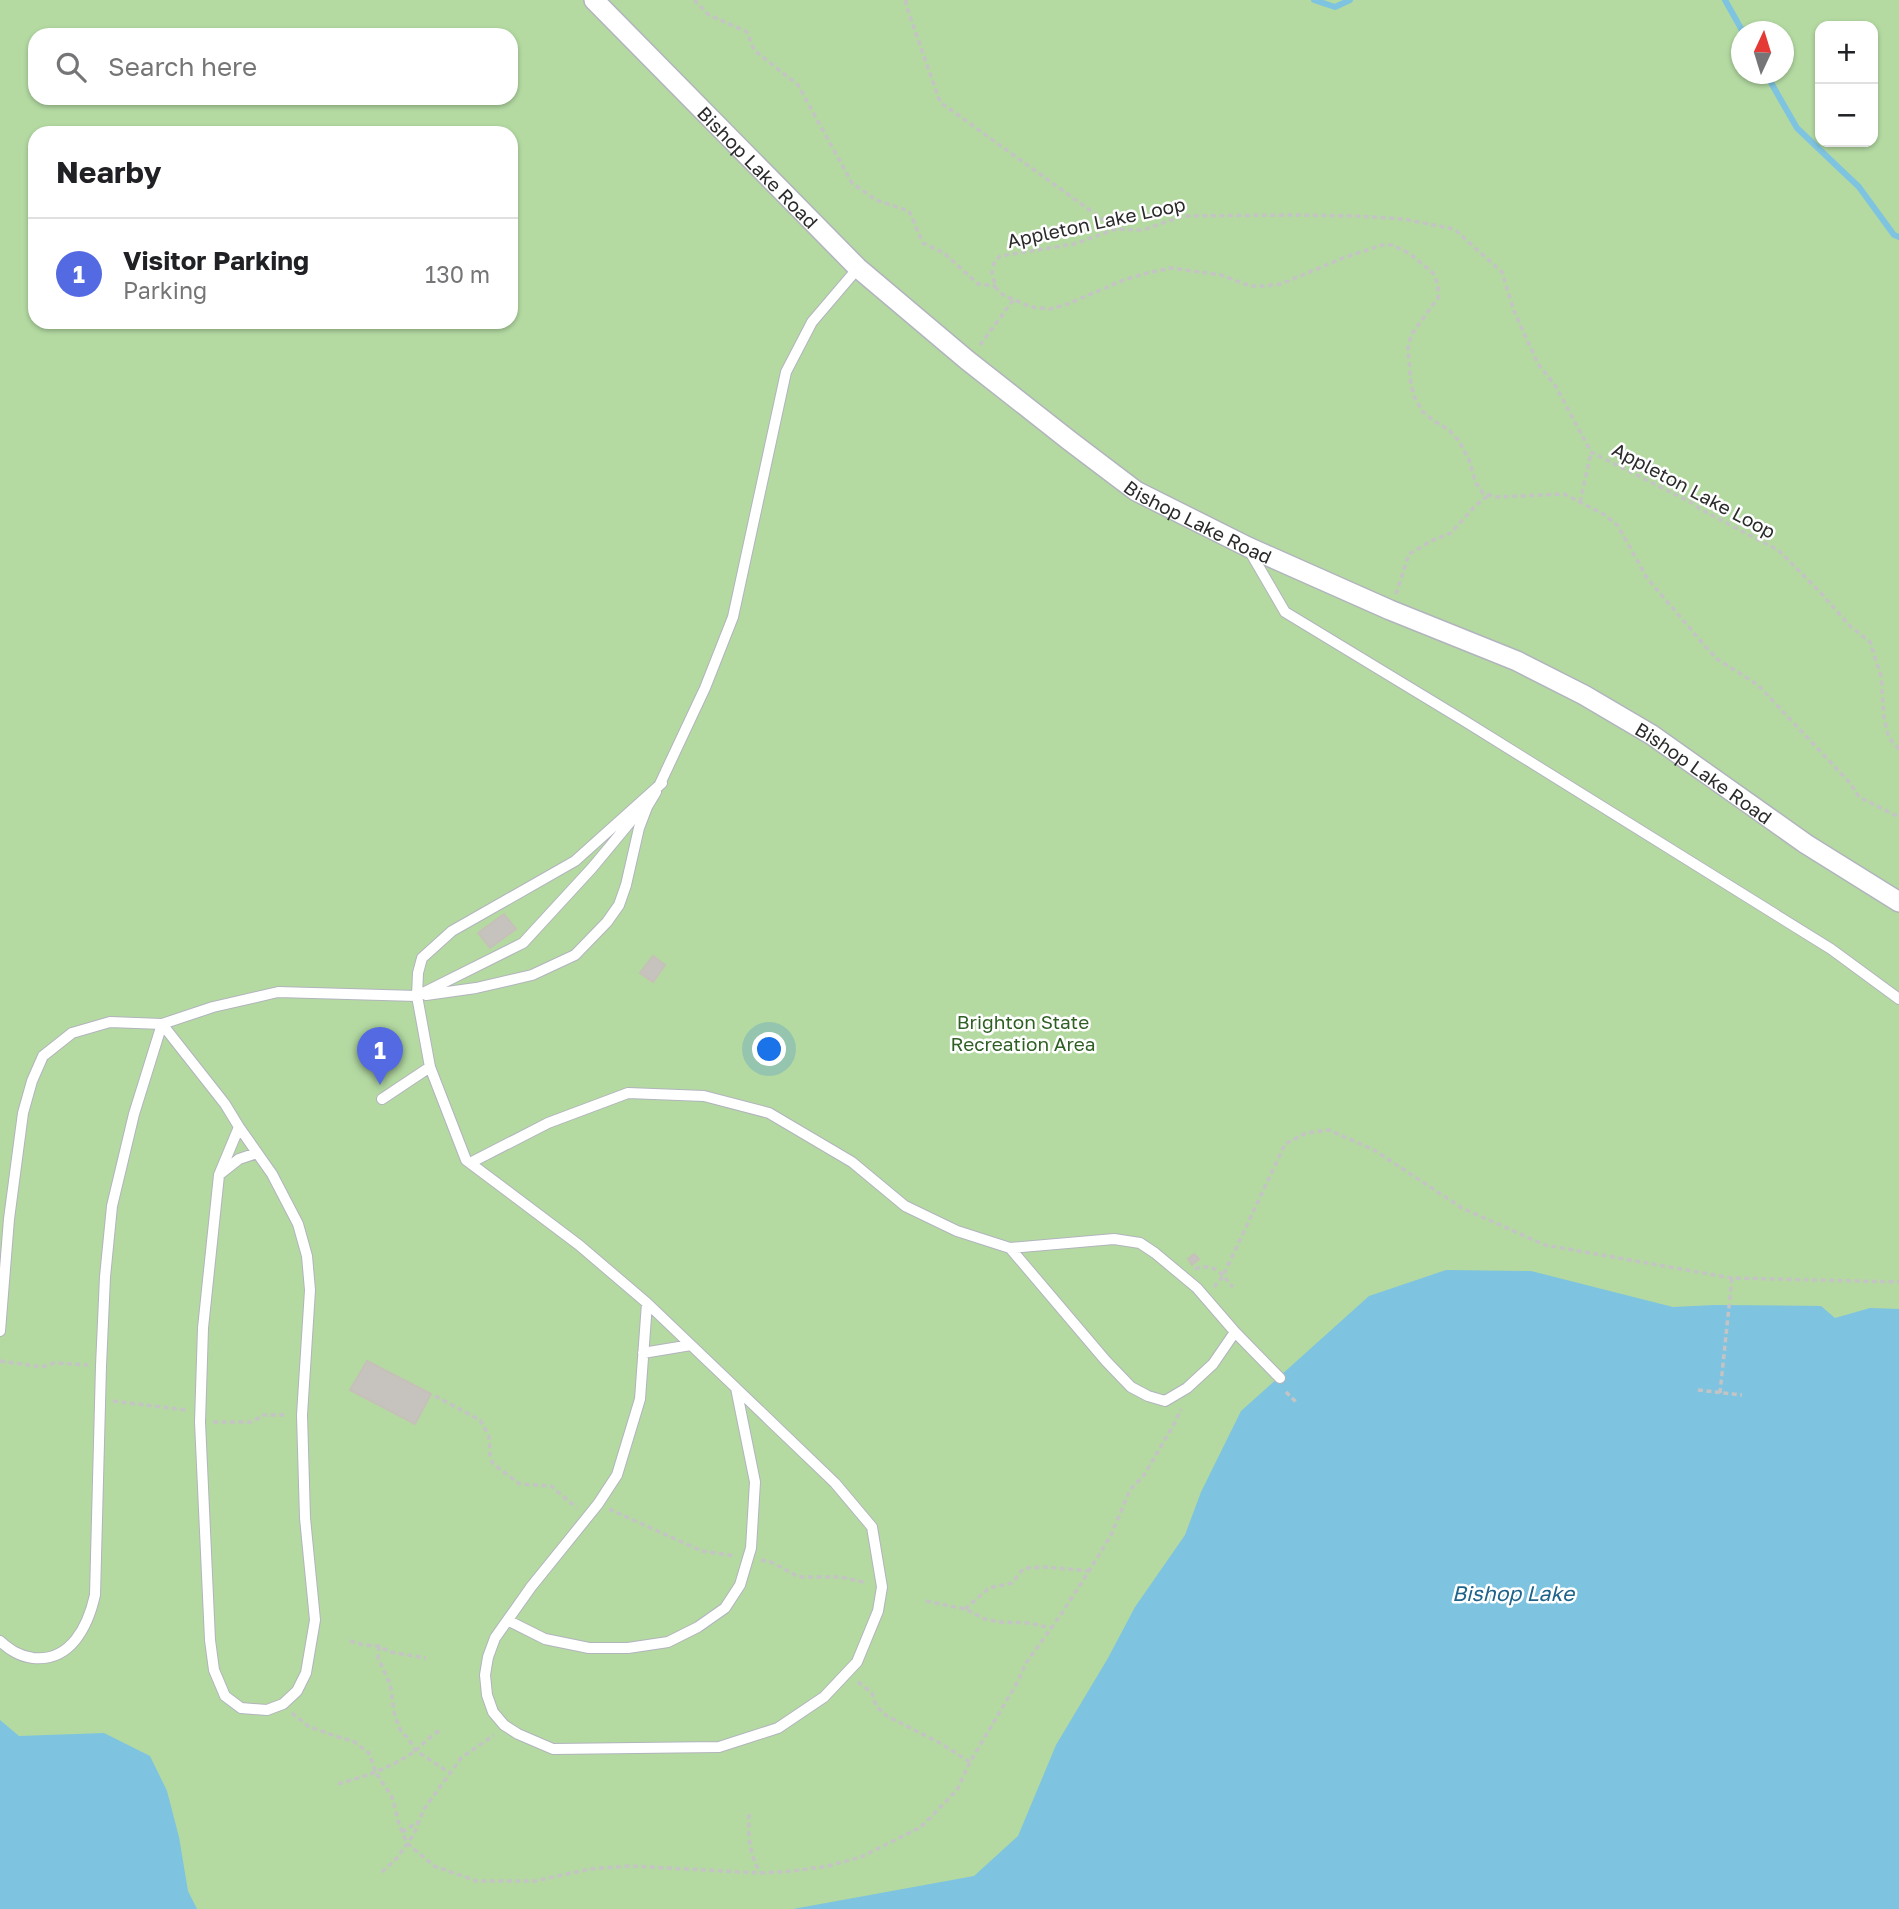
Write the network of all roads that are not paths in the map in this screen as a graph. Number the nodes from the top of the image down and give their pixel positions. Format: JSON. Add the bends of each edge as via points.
{"nodes":[{"id":1,"x":594,"y":0,"type":"edge"},
{"id":2,"x":858,"y":268,"type":"junction"},
{"id":3,"x":1248,"y":547,"type":"junction"},
{"id":4,"x":662,"y":783,"type":"junction"},
{"id":5,"x":1899,"y":902,"type":"edge"},
{"id":6,"x":417,"y":996,"type":"junction"},
{"id":7,"x":1899,"y":999,"type":"edge"},
{"id":8,"x":162,"y":1024,"type":"junction"},
{"id":9,"x":430,"y":1067,"type":"junction"},
{"id":10,"x":382,"y":1099,"type":"dead end"},
{"id":11,"x":239,"y":1127,"type":"junction"},
{"id":12,"x":257,"y":1153,"type":"junction"},
{"id":13,"x":470,"y":1163,"type":"junction"},
{"id":14,"x":219,"y":1175,"type":"junction"},
{"id":15,"x":1010,"y":1248,"type":"junction"},
{"id":16,"x":647,"y":1303,"type":"junction"},
{"id":17,"x":0,"y":1331,"type":"edge"},
{"id":18,"x":1235,"y":1332,"type":"junction"},
{"id":19,"x":691,"y":1345,"type":"junction"},
{"id":20,"x":643,"y":1353,"type":"junction"},
{"id":21,"x":1280,"y":1378,"type":"dead end"},
{"id":22,"x":736,"y":1388,"type":"junction"},
{"id":23,"x":509,"y":1621,"type":"junction"},
{"id":24,"x":0,"y":1641,"type":"edge"}],
"edges":[{"from":1,"to":2,"type":"street","name":"Bishop Lake Road"},
{"from":2,"to":3,"type":"street","name":"Bishop Lake Road","via":[[967,360],[1136,491]]},
{"from":2,"to":4,"type":"lane","via":[[812,323],[786,372],[733,617]]},
{"from":3,"to":5,"type":"street","name":"Bishop Lake Road","via":[[1517,661],[1584,695],[1652,735],[1805,844]]},
{"from":3,"to":7,"type":"lane","via":[[1285,612],[1831,948]]},
{"from":4,"to":6,"type":"lane","via":[[523,943]]},
{"from":4,"to":6,"type":"lane","via":[[575,861],[452,931],[422,958]]},
{"from":4,"to":6,"type":"lane","via":[[639,828],[619,905],[575,955],[532,975]]},
{"from":6,"to":8,"type":"lane","via":[[278,992]]},
{"from":6,"to":9,"type":"lane"},
{"from":8,"to":11,"type":"lane"},
{"from":8,"to":17,"type":"lane","via":[[110,1022],[72,1033],[43,1056],[23,1113]]},
{"from":8,"to":24,"type":"lane","via":[[112,1206],[101,1366],[95,1595],[75,1642],[61,1654],[42,1659],[22,1656]]},
{"from":9,"to":10,"type":"lane"},
{"from":9,"to":13,"type":"lane"},
{"from":11,"to":12,"type":"lane"},
{"from":11,"to":14,"type":"lane"},
{"from":12,"to":14,"type":"lane","via":[[239,1159]]},
{"from":12,"to":14,"type":"lane","via":[[298,1224],[310,1290],[302,1415],[305,1518],[315,1620],[306,1673],[297,1691],[267,1710],[241,1708],[225,1696],[209,1640],[200,1417],[203,1328]]},
{"from":13,"to":15,"type":"lane","via":[[548,1122],[628,1093],[704,1096],[769,1113],[852,1162],[905,1206],[957,1231]]},
{"from":13,"to":16,"type":"lane"},
{"from":15,"to":18,"type":"lane","via":[[1114,1239],[1140,1243],[1197,1289]]},
{"from":15,"to":18,"type":"lane","via":[[1107,1362],[1131,1387],[1147,1396],[1165,1401],[1187,1388],[1213,1364]]},
{"from":16,"to":19,"type":"lane"},
{"from":16,"to":20,"type":"lane"},
{"from":18,"to":21,"type":"lane"},
{"from":19,"to":20,"type":"lane"},
{"from":19,"to":22,"type":"lane"},
{"from":20,"to":23,"type":"lane","via":[[640,1399],[617,1475]]},
{"from":22,"to":23,"type":"lane","via":[[755,1482],[749,1558],[740,1586],[725,1608],[668,1643],[628,1648],[589,1648],[545,1639]]},
{"from":22,"to":23,"type":"lane","via":[[835,1483],[872,1527],[882,1587],[878,1611],[857,1662],[824,1697],[778,1728],[719,1747],[553,1749],[504,1725],[487,1695],[488,1657],[495,1638]]}]}
